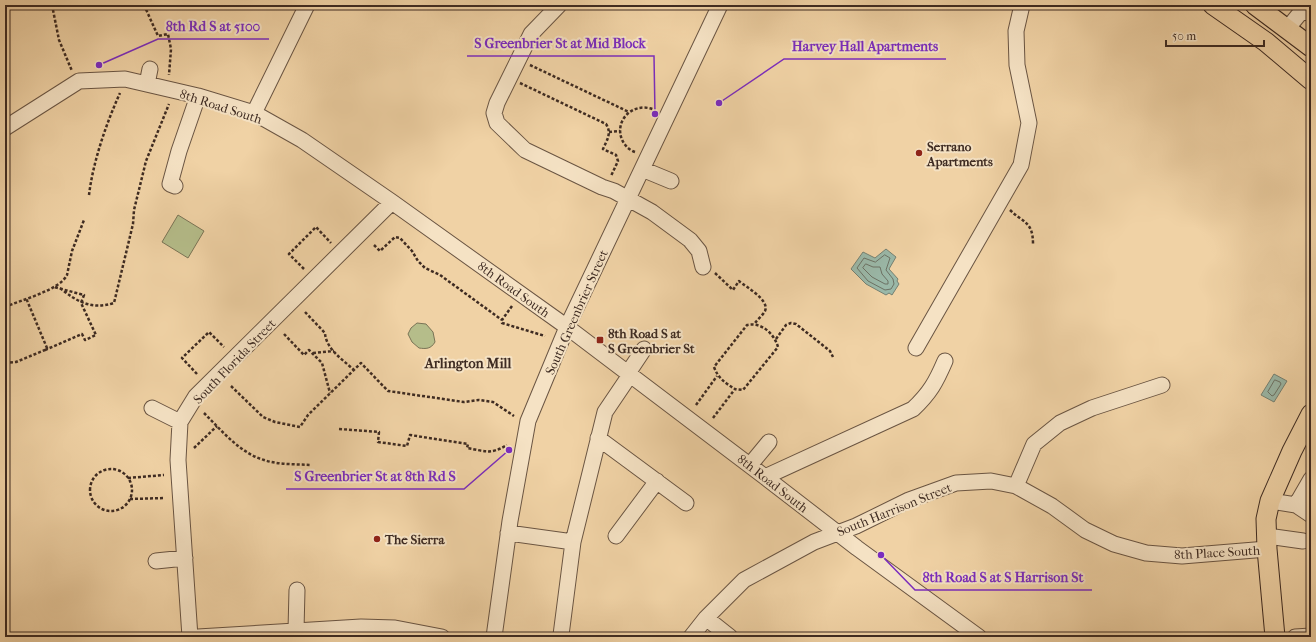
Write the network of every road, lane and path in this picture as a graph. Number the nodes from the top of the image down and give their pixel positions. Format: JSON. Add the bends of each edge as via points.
{"nodes":[{"id":1,"x":52,"y":5,"type":"edge"},
{"id":2,"x":144,"y":5,"type":"edge"},
{"id":3,"x":307,"y":5,"type":"edge"},
{"id":4,"x":559,"y":5,"type":"edge"},
{"id":5,"x":720,"y":5,"type":"edge"},
{"id":6,"x":1022,"y":5,"type":"edge"},
{"id":7,"x":1215,"y":5,"type":"edge"},
{"id":8,"x":1255,"y":5,"type":"edge"},
{"id":9,"x":1311,"y":14,"type":"edge"},
{"id":10,"x":1287,"y":29,"type":"junction"},
{"id":11,"x":1311,"y":47,"type":"edge"},
{"id":12,"x":519,"y":59,"type":"junction"},
{"id":13,"x":150,"y":69,"type":"dead end"},
{"id":14,"x":73,"y":71,"type":"dead end"},
{"id":15,"x":169,"y":77,"type":"dead end"},
{"id":16,"x":509,"y":78,"type":"junction"},
{"id":17,"x":1311,"y":80,"type":"edge"},
{"id":18,"x":147,"y":84,"type":"junction"},
{"id":19,"x":120,"y":93,"type":"dead end"},
{"id":20,"x":198,"y":96,"type":"junction"},
{"id":21,"x":169,"y":104,"type":"dead end"},
{"id":22,"x":655,"y":110,"type":"dead end"},
{"id":23,"x":629,"y":112,"type":"junction"},
{"id":24,"x":254,"y":113,"type":"junction"},
{"id":25,"x":5,"y":128,"type":"edge"},
{"id":26,"x":620,"y":131,"type":"junction"},
{"id":27,"x":609,"y":132,"type":"junction"},
{"id":28,"x":635,"y":152,"type":"dead end"},
{"id":29,"x":642,"y":169,"type":"junction"},
{"id":30,"x":670,"y":181,"type":"dead end"},
{"id":31,"x":175,"y":186,"type":"dead end"},
{"id":32,"x":599,"y":186,"type":"junction"},
{"id":33,"x":89,"y":196,"type":"dead end"},
{"id":34,"x":628,"y":199,"type":"junction"},
{"id":35,"x":392,"y":202,"type":"junction"},
{"id":36,"x":84,"y":220,"type":"dead end"},
{"id":37,"x":331,"y":243,"type":"dead end"},
{"id":38,"x":374,"y":245,"type":"dead end"},
{"id":39,"x":304,"y":269,"type":"dead end"},
{"id":40,"x":708,"y":269,"type":"joint"},
{"id":41,"x":54,"y":287,"type":"junction"},
{"id":42,"x":60,"y":288,"type":"junction"},
{"id":43,"x":26,"y":298,"type":"junction"},
{"id":44,"x":81,"y":303,"type":"junction"},
{"id":45,"x":512,"y":306,"type":"dead end"},
{"id":46,"x":5,"y":307,"type":"edge"},
{"id":47,"x":305,"y":312,"type":"dead end"},
{"id":48,"x":502,"y":320,"type":"junction"},
{"id":49,"x":755,"y":323,"type":"junction"},
{"id":50,"x":567,"y":327,"type":"junction"},
{"id":51,"x":284,"y":334,"type":"dead end"},
{"id":52,"x":545,"y":336,"type":"dead end"},
{"id":53,"x":776,"y":338,"type":"junction"},
{"id":54,"x":224,"y":347,"type":"dead end"},
{"id":55,"x":916,"y":348,"type":"dead end"},
{"id":56,"x":644,"y":349,"type":"dead end"},
{"id":57,"x":45,"y":350,"type":"junction"},
{"id":58,"x":334,"y":351,"type":"junction"},
{"id":59,"x":313,"y":353,"type":"junction"},
{"id":60,"x":833,"y":357,"type":"dead end"},
{"id":61,"x":945,"y":361,"type":"dead end"},
{"id":62,"x":5,"y":363,"type":"edge"},
{"id":63,"x":354,"y":370,"type":"junction"},
{"id":64,"x":197,"y":374,"type":"dead end"},
{"id":65,"x":629,"y":374,"type":"junction"},
{"id":66,"x":717,"y":376,"type":"junction"},
{"id":67,"x":1162,"y":385,"type":"dead end"},
{"id":68,"x":231,"y":386,"type":"dead end"},
{"id":69,"x":735,"y":389,"type":"junction"},
{"id":70,"x":330,"y":393,"type":"junction"},
{"id":71,"x":696,"y":405,"type":"dead end"},
{"id":72,"x":152,"y":408,"type":"dead end"},
{"id":73,"x":204,"y":413,"type":"dead end"},
{"id":74,"x":1311,"y":414,"type":"edge"},
{"id":75,"x":514,"y":416,"type":"dead end"},
{"id":76,"x":713,"y":418,"type":"dead end"},
{"id":77,"x":180,"y":422,"type":"junction"},
{"id":78,"x":217,"y":426,"type":"junction"},
{"id":79,"x":339,"y":429,"type":"dead end"},
{"id":80,"x":598,"y":438,"type":"junction"},
{"id":81,"x":769,"y":442,"type":"dead end"},
{"id":82,"x":507,"y":445,"type":"dead end"},
{"id":83,"x":194,"y":448,"type":"dead end"},
{"id":84,"x":310,"y":465,"type":"dead end"},
{"id":85,"x":750,"y":465,"type":"junction"},
{"id":86,"x":164,"y":475,"type":"dead end"},
{"id":87,"x":765,"y":477,"type":"junction"},
{"id":88,"x":128,"y":478,"type":"junction"},
{"id":89,"x":1311,"y":479,"type":"edge"},
{"id":90,"x":657,"y":481,"type":"junction"},
{"id":91,"x":1016,"y":486,"type":"junction"},
{"id":92,"x":165,"y":498,"type":"dead end"},
{"id":93,"x":130,"y":499,"type":"junction"},
{"id":94,"x":1270,"y":501,"type":"junction"},
{"id":95,"x":686,"y":503,"type":"dead end"},
{"id":96,"x":1296,"y":505,"type":"junction"},
{"id":97,"x":1311,"y":515,"type":"edge"},
{"id":98,"x":837,"y":532,"type":"junction"},
{"id":99,"x":508,"y":533,"type":"junction"},
{"id":100,"x":616,"y":536,"type":"dead end"},
{"id":101,"x":1303,"y":541,"type":"dead end"},
{"id":102,"x":573,"y":542,"type":"junction"},
{"id":103,"x":1267,"y":543,"type":"junction"},
{"id":104,"x":185,"y":558,"type":"junction"},
{"id":105,"x":156,"y":561,"type":"dead end"},
{"id":106,"x":297,"y":590,"type":"dead end"},
{"id":107,"x":706,"y":618,"type":"junction"},
{"id":108,"x":296,"y":630,"type":"junction"},
{"id":109,"x":561,"y":635,"type":"dead end"},
{"id":110,"x":1311,"y":636,"type":"edge"},
{"id":111,"x":190,"y":637,"type":"edge"},
{"id":112,"x":198,"y":637,"type":"edge"},
{"id":113,"x":442,"y":637,"type":"edge"},
{"id":114,"x":494,"y":637,"type":"edge"},
{"id":115,"x":691,"y":637,"type":"edge"},
{"id":116,"x":730,"y":637,"type":"edge"},
{"id":117,"x":979,"y":637,"type":"edge"},
{"id":118,"x":1275,"y":637,"type":"edge"},
{"id":119,"x":1295,"y":637,"type":"edge"}],
"edges":[{"from":1,"to":14,"type":"path","via":[[59,40]]},
{"from":2,"to":15,"type":"path","via":[[158,36],[168,34],[171,49]]},
{"from":3,"to":24,"type":"street"},
{"from":4,"to":12,"type":"street","via":[[531,34]]},
{"from":5,"to":29,"type":"street","name":"South Greenbrier Street"},
{"from":6,"to":55,"type":"street","via":[[1016,31],[1017,65],[1029,123],[1021,166]]},
{"from":7,"to":17,"type":"main road","via":[[1266,42]]},
{"from":8,"to":10,"type":"main road"},
{"from":9,"to":10,"type":"street","via":[[1301,12]]},
{"from":10,"to":11,"type":"main road"},
{"from":12,"to":16,"type":"street"},
{"from":12,"to":23,"type":"path"},
{"from":13,"to":18,"type":"street"},
{"from":16,"to":27,"type":"path","via":[[606,124]]},
{"from":16,"to":32,"type":"street","via":[[494,114],[497,123],[525,150]]},
{"from":18,"to":20,"type":"street","name":"8th Road South"},
{"from":18,"to":25,"type":"street","name":"8th Road South","via":[[125,79],[80,81]]},
{"from":19,"to":33,"type":"path","via":[[94,166]]},
{"from":20,"to":24,"type":"street","name":"8th Road South"},
{"from":20,"to":31,"type":"street","via":[[170,184]]},
{"from":21,"to":44,"type":"path","via":[[146,161],[114,303]]},
{"from":22,"to":23,"type":"path","via":[[647,106]]},
{"from":23,"to":26,"type":"path","via":[[623,119]]},
{"from":24,"to":35,"type":"street","name":"8th Road South","via":[[302,140]]},
{"from":26,"to":27,"type":"path"},
{"from":26,"to":28,"type":"path","via":[[627,148]]},
{"from":27,"to":32,"type":"path","via":[[603,149],[616,155],[618,161],[611,176],[602,180]]},
{"from":29,"to":30,"type":"street"},
{"from":29,"to":34,"type":"street","name":"South Greenbrier Street"},
{"from":32,"to":34,"type":"street"},
{"from":34,"to":40,"type":"street","via":[[652,212],[690,240]]},
{"from":34,"to":50,"type":"street","name":"South Greenbrier Street"},
{"from":35,"to":50,"type":"street","name":"8th Road South"},
{"from":35,"to":77,"type":"street","name":"South Florida Street","via":[[196,396]]},
{"from":36,"to":41,"type":"path","via":[[65,280]]},
{"from":37,"to":39,"type":"path","via":[[316,227],[289,254]]},
{"from":38,"to":48,"type":"path","via":[[380,251],[395,237],[400,238],[425,268],[440,275]]},
{"from":40,"to":49,"type":"path","via":[[733,290],[739,281],[763,299],[766,310]]},
{"from":41,"to":42,"type":"path"},
{"from":41,"to":43,"type":"path"},
{"from":42,"to":44,"type":"path"},
{"from":42,"to":44,"type":"path","via":[[84,295]]},
{"from":43,"to":46,"type":"path"},
{"from":43,"to":57,"type":"path","via":[[46,345]]},
{"from":44,"to":57,"type":"path","via":[[96,335],[85,340],[82,334]]},
{"from":45,"to":48,"type":"path"},
{"from":47,"to":58,"type":"path","via":[[325,333]]},
{"from":48,"to":52,"type":"path","via":[[502,323]]},
{"from":49,"to":53,"type":"path"},
{"from":49,"to":66,"type":"path","via":[[747,324],[714,367]]},
{"from":50,"to":65,"type":"street","name":"8th Road South"},
{"from":50,"to":99,"type":"street","name":"South Greenbrier Street","via":[[528,421]]},
{"from":51,"to":59,"type":"path","via":[[304,355],[309,350]]},
{"from":53,"to":60,"type":"path","via":[[786,325],[796,324],[830,351]]},
{"from":53,"to":69,"type":"path","via":[[778,347],[743,390]]},
{"from":54,"to":64,"type":"path","via":[[209,332],[182,358]]},
{"from":56,"to":65,"type":"street"},
{"from":57,"to":62,"type":"path","via":[[16,362]]},
{"from":58,"to":59,"type":"path"},
{"from":58,"to":63,"type":"path"},
{"from":59,"to":70,"type":"path","via":[[322,363]]},
{"from":61,"to":87,"type":"street","via":[[934,385],[913,409]]},
{"from":63,"to":70,"type":"path"},
{"from":63,"to":75,"type":"path","via":[[361,363],[388,391],[464,402],[493,402]]},
{"from":65,"to":80,"type":"street","via":[[606,408]]},
{"from":65,"to":85,"type":"street","name":"8th Road South"},
{"from":66,"to":69,"type":"path"},
{"from":66,"to":71,"type":"path"},
{"from":67,"to":91,"type":"street","via":[[1092,408],[1060,423],[1034,444]]},
{"from":68,"to":70,"type":"path","via":[[263,417],[300,427]]},
{"from":69,"to":76,"type":"path"},
{"from":72,"to":77,"type":"street"},
{"from":73,"to":78,"type":"path"},
{"from":74,"to":94,"type":"main road"},
{"from":77,"to":104,"type":"street","name":"South Florida Street","via":[[178,460]]},
{"from":78,"to":83,"type":"path"},
{"from":78,"to":84,"type":"path","via":[[238,447],[264,460]]},
{"from":79,"to":82,"type":"path","via":[[379,432],[378,442],[407,446],[410,435],[468,444],[467,448],[492,452]]},
{"from":80,"to":90,"type":"street"},
{"from":80,"to":102,"type":"street"},
{"from":81,"to":85,"type":"street"},
{"from":85,"to":87,"type":"street","name":"8th Road South"},
{"from":86,"to":88,"type":"path"},
{"from":87,"to":98,"type":"street","name":"8th Road South"},
{"from":88,"to":93,"type":"path","via":[[132,488]]},
{"from":88,"to":93,"type":"path","via":[[114,470],[100,472],[95,477],[91,490],[95,503],[106,510],[119,510]]},
{"from":89,"to":96,"type":"street"},
{"from":90,"to":95,"type":"street"},
{"from":90,"to":100,"type":"street"},
{"from":91,"to":98,"type":"street","name":"South Harrison Street","via":[[991,481],[956,483],[909,500],[856,526]]},
{"from":91,"to":103,"type":"street","name":"8th Place South","via":[[1052,506],[1085,530],[1114,544],[1146,553],[1182,556]]},
{"from":92,"to":93,"type":"path"},
{"from":94,"to":96,"type":"street"},
{"from":94,"to":103,"type":"main road","via":[[1266,519]]},
{"from":96,"to":97,"type":"street"},
{"from":98,"to":107,"type":"street","name":"South Harrison Street","via":[[744,580]]},
{"from":98,"to":117,"type":"street","name":"8th Road South"},
{"from":99,"to":102,"type":"street"},
{"from":99,"to":114,"type":"street","name":"South Greenbrier Street"},
{"from":101,"to":103,"type":"street","name":"8th Place South"},
{"from":102,"to":109,"type":"street"},
{"from":103,"to":118,"type":"main road"},
{"from":104,"to":105,"type":"street"},
{"from":104,"to":111,"type":"street","name":"South Florida Street"},
{"from":106,"to":108,"type":"street"},
{"from":107,"to":115,"type":"street","name":"South Harrison Street"},
{"from":107,"to":116,"type":"street"},
{"from":108,"to":112,"type":"street"},
{"from":108,"to":113,"type":"street","via":[[361,626],[395,628]]},
{"from":110,"to":119,"type":"street"}]}
